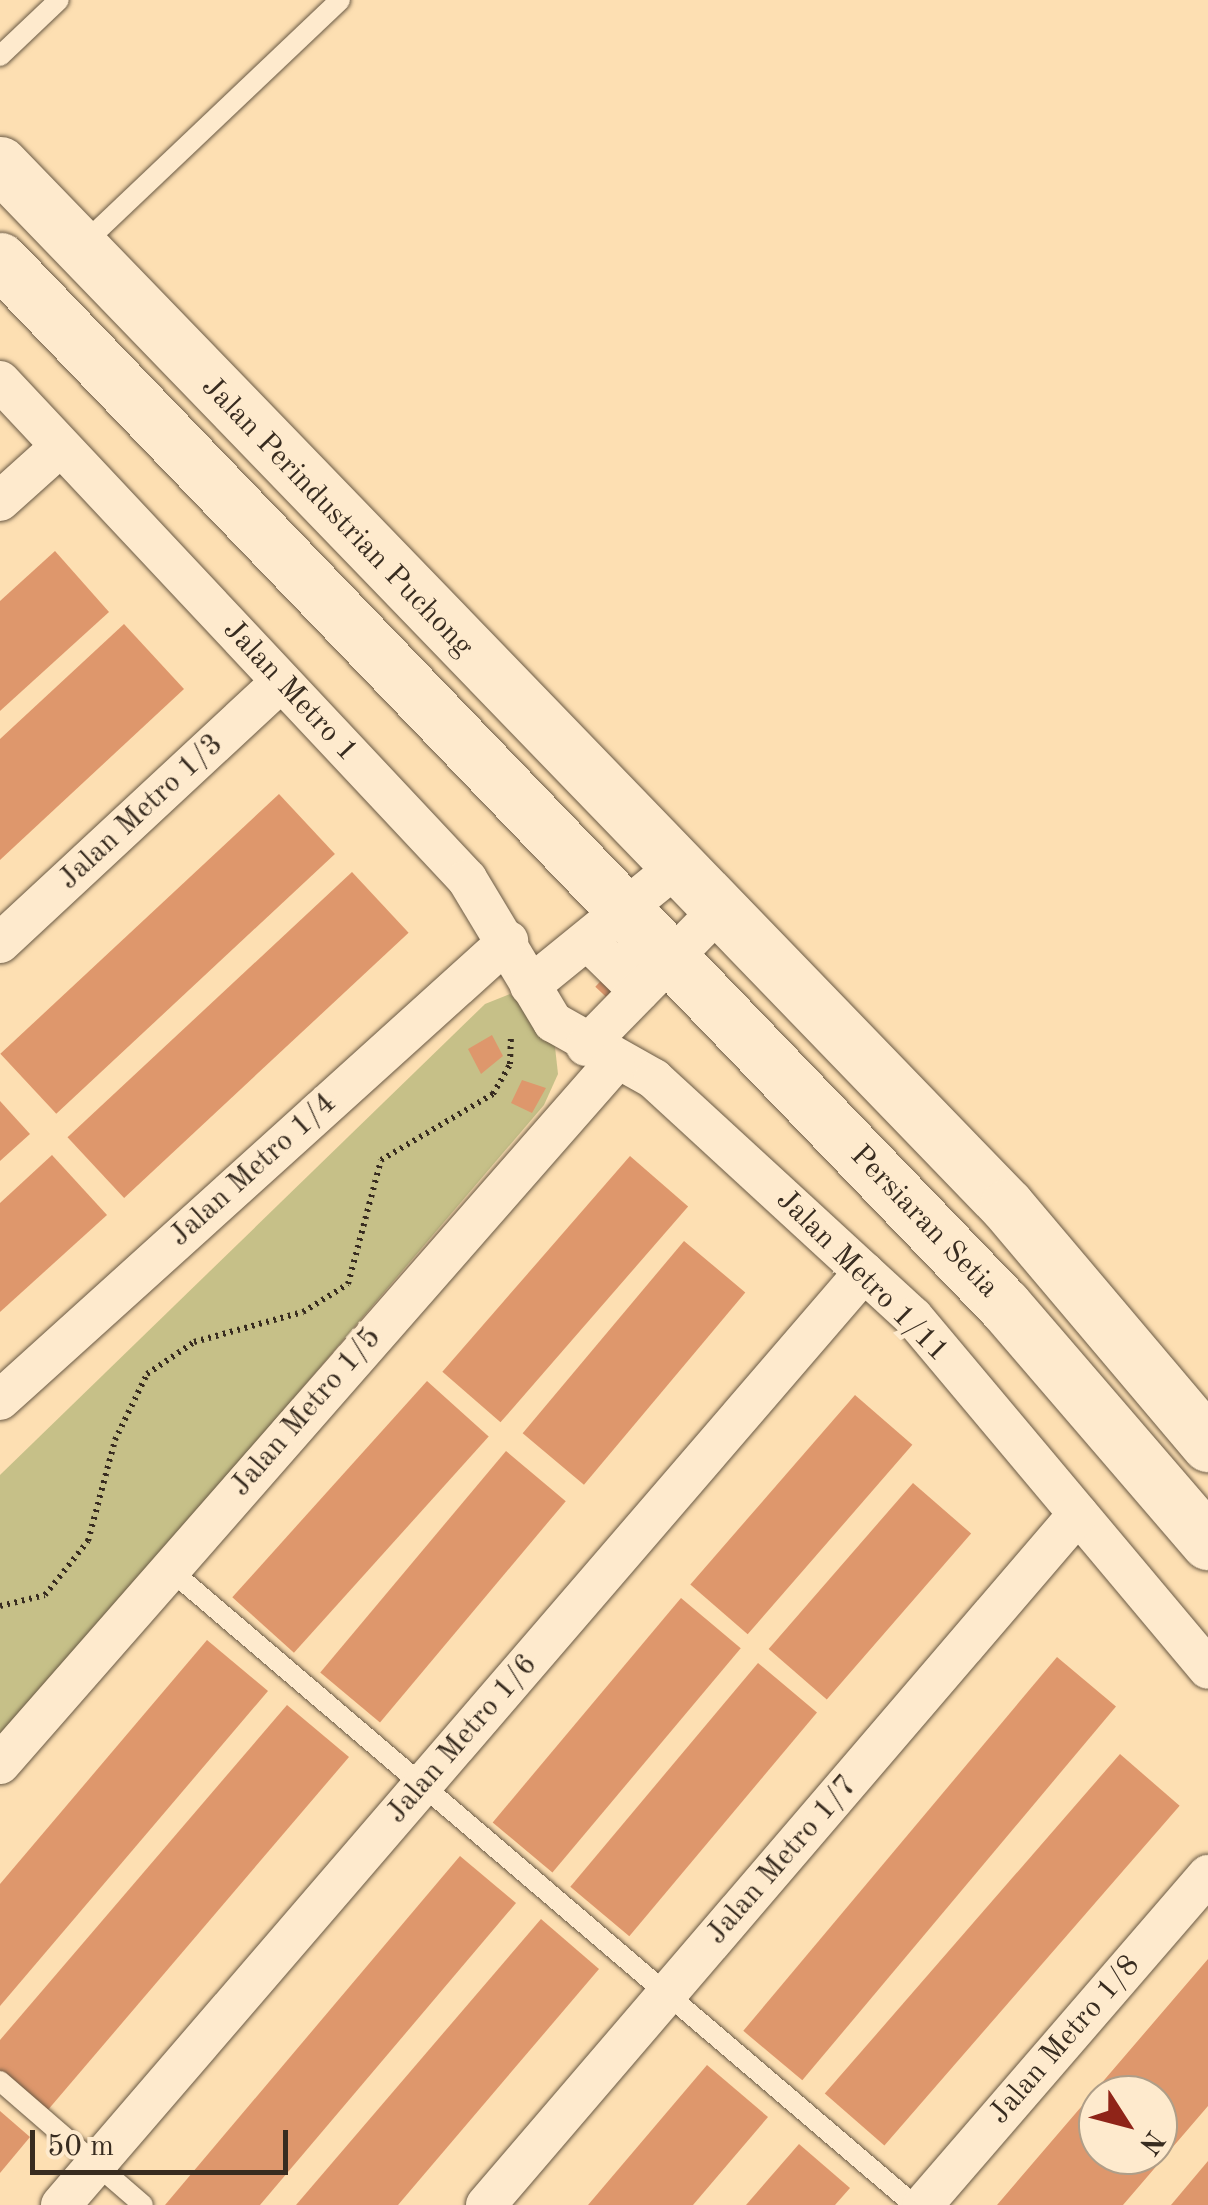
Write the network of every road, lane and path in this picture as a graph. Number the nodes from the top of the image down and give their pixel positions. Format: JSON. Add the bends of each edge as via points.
{"nodes":[{"id":1,"x":59,"y":0,"type":"edge"},
{"id":2,"x":340,"y":0,"type":"edge"},
{"id":3,"x":0,"y":56,"type":"edge"},
{"id":4,"x":0,"y":164,"type":"edge"},
{"id":5,"x":79,"y":248,"type":"junction"},
{"id":6,"x":0,"y":260,"type":"edge"},
{"id":7,"x":0,"y":381,"type":"edge"},
{"id":8,"x":60,"y":448,"type":"junction"},
{"id":9,"x":0,"y":501,"type":"edge"},
{"id":10,"x":282,"y":682,"type":"junction"},
{"id":11,"x":675,"y":868,"type":"junction"},
{"id":12,"x":717,"y":912,"type":"junction"},
{"id":13,"x":608,"y":930,"type":"junction"},
{"id":14,"x":508,"y":941,"type":"junction"},
{"id":15,"x":0,"y":943,"type":"edge"},
{"id":16,"x":653,"y":976,"type":"junction"},
{"id":17,"x":530,"y":986,"type":"junction"},
{"id":18,"x":554,"y":1022,"type":"joint"},
{"id":19,"x":511,"y":1037,"type":"dead end"},
{"id":20,"x":600,"y":1054,"type":"junction"},
{"id":21,"x":864,"y":1272,"type":"junction"},
{"id":22,"x":0,"y":1400,"type":"edge"},
{"id":23,"x":1208,"y":1444,"type":"edge"},
{"id":24,"x":1078,"y":1514,"type":"junction"},
{"id":25,"x":1208,"y":1542,"type":"edge"},
{"id":26,"x":168,"y":1568,"type":"junction"},
{"id":27,"x":0,"y":1606,"type":"edge"},
{"id":28,"x":1208,"y":1669,"type":"edge"},
{"id":29,"x":0,"y":1764,"type":"edge"},
{"id":30,"x":422,"y":1785,"type":"junction"},
{"id":31,"x":1208,"y":1876,"type":"edge"},
{"id":32,"x":667,"y":1994,"type":"junction"},
{"id":33,"x":0,"y":2081,"type":"edge"},
{"id":34,"x":96,"y":2164,"type":"junction"},
{"id":35,"x":60,"y":2205,"type":"edge"},
{"id":36,"x":143,"y":2205,"type":"edge"},
{"id":37,"x":486,"y":2205,"type":"edge"},
{"id":38,"x":914,"y":2205,"type":"edge"},
{"id":39,"x":923,"y":2205,"type":"edge"}],
"edges":[{"from":1,"to":3,"type":"lane"},
{"from":2,"to":5,"type":"lane"},
{"from":4,"to":5,"type":"street","name":"Jalan Perindustrian Puchong"},
{"from":5,"to":11,"type":"street","name":"Jalan Perindustrian Puchong"},
{"from":6,"to":13,"type":"street"},
{"from":7,"to":8,"type":"street","name":"Jalan Metro 1"},
{"from":8,"to":9,"type":"street"},
{"from":8,"to":10,"type":"street","name":"Jalan Metro 1"},
{"from":10,"to":14,"type":"street","name":"Jalan Metro 1","via":[[467,879]]},
{"from":10,"to":15,"type":"street","name":"Jalan Metro 1/3"},
{"from":11,"to":12,"type":"street"},
{"from":11,"to":13,"type":"street"},
{"from":12,"to":16,"type":"street","name":"Jalan Metro 1/5"},
{"from":12,"to":23,"type":"street","via":[[1007,1206]]},
{"from":13,"to":16,"type":"street","name":"Persiaran Setia"},
{"from":13,"to":17,"type":"street"},
{"from":14,"to":17,"type":"street","name":"Jalan Metro 1"},
{"from":14,"to":22,"type":"street","name":"Jalan Metro 1/4"},
{"from":16,"to":20,"type":"street","name":"Jalan Metro 1/5"},
{"from":16,"to":25,"type":"street","name":"Persiaran Setia","via":[[992,1292]]},
{"from":17,"to":18,"type":"street","name":"Jalan Metro 1"},
{"from":18,"to":20,"type":"street","name":"Jalan Metro 1/11"},
{"from":19,"to":27,"type":"path","via":[[510,1064],[493,1094],[381,1160],[348,1284],[302,1312],[194,1342],[146,1374],[116,1440],[88,1541],[44,1594]]},
{"from":20,"to":21,"type":"street","name":"Jalan Metro 1/11","via":[[654,1080]]},
{"from":20,"to":26,"type":"street","name":"Jalan Metro 1/5"},
{"from":21,"to":24,"type":"street","name":"Jalan Metro 1/11"},
{"from":21,"to":30,"type":"street","name":"Jalan Metro 1/6"},
{"from":24,"to":28,"type":"street","name":"Jalan Metro 1/11"},
{"from":24,"to":32,"type":"street","name":"Jalan Metro 1/7"},
{"from":26,"to":29,"type":"street","name":"Jalan Metro 1/5"},
{"from":26,"to":30,"type":"lane"},
{"from":30,"to":32,"type":"lane"},
{"from":30,"to":34,"type":"street","name":"Jalan Metro 1/6"},
{"from":31,"to":39,"type":"street","name":"Jalan Metro 1/8"},
{"from":32,"to":37,"type":"street","name":"Jalan Metro 1/7"},
{"from":32,"to":38,"type":"lane"},
{"from":33,"to":34,"type":"lane"},
{"from":34,"to":35,"type":"street","name":"Jalan Metro 1/6"},
{"from":34,"to":36,"type":"lane"}]}
